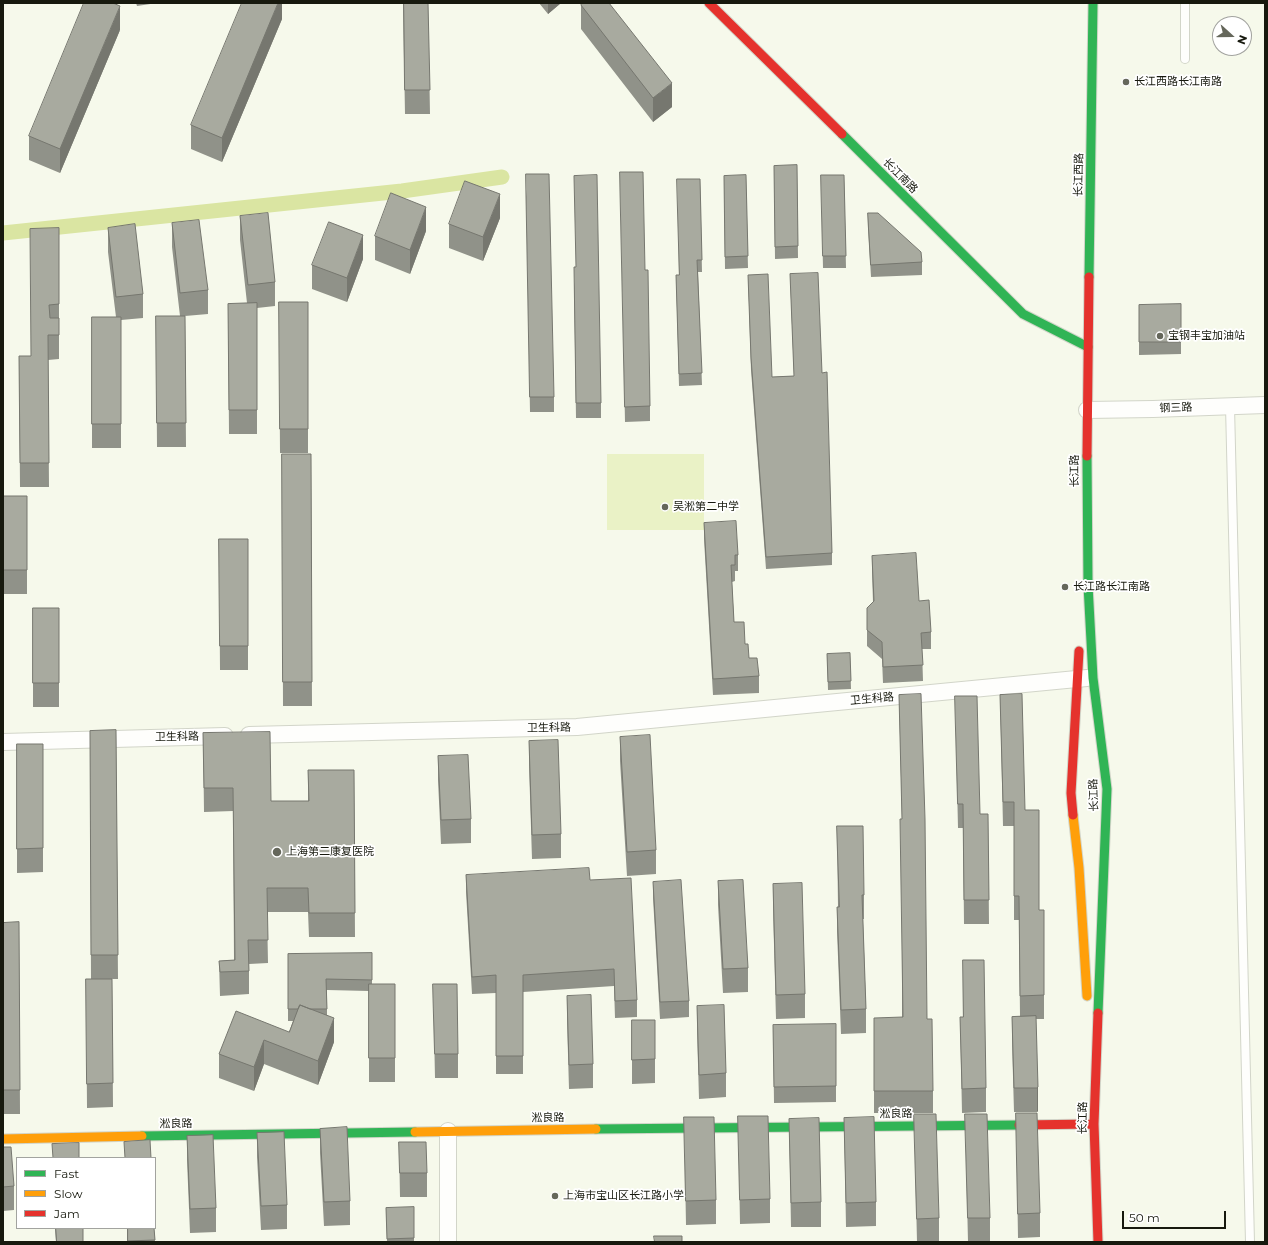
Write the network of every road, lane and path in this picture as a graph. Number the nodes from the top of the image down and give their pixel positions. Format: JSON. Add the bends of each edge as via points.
{"nodes":[{"id":1,"x":709,"y":3,"type":"edge"},
{"id":2,"x":1093,"y":3,"type":"edge"},
{"id":3,"x":1185,"y":3,"type":"edge"},
{"id":4,"x":1185,"y":59,"type":"dead end"},
{"id":5,"x":1088,"y":347,"type":"junction"},
{"id":6,"x":1265,"y":405,"type":"edge"},
{"id":7,"x":1230,"y":406,"type":"junction"},
{"id":8,"x":1087,"y":410,"type":"junction"},
{"id":9,"x":1088,"y":585,"type":"junction"},
{"id":10,"x":1081,"y":623,"type":"dead end"},
{"id":11,"x":1080,"y":639,"type":"dead end"},
{"id":12,"x":1085,"y":678,"type":"junction"},
{"id":13,"x":3,"y":742,"type":"edge"},
{"id":14,"x":1087,"y":1008,"type":"dead end"},
{"id":15,"x":1088,"y":1023,"type":"dead end"},
{"id":16,"x":1094,"y":1124,"type":"junction"},
{"id":17,"x":448,"y":1131,"type":"junction"},
{"id":18,"x":3,"y":1139,"type":"edge"},
{"id":19,"x":448,"y":1242,"type":"edge"},
{"id":20,"x":1098,"y":1242,"type":"edge"},
{"id":21,"x":1250,"y":1242,"type":"edge"}],
"edges":[{"from":1,"to":5,"type":"main road","name":"长江南路","via":[[1023,314]]},
{"from":2,"to":5,"type":"main road","name":"长江西路"},
{"from":3,"to":4,"type":"lane"},
{"from":5,"to":8,"type":"main road","name":"长江路"},
{"from":6,"to":7,"type":"street","name":"钢三路"},
{"from":7,"to":8,"type":"street","name":"钢三路"},
{"from":7,"to":21,"type":"lane"},
{"from":8,"to":9,"type":"main road","name":"长江路"},
{"from":9,"to":10,"type":"main road"},
{"from":9,"to":12,"type":"main road","name":"长江路"},
{"from":11,"to":12,"type":"main road"},
{"from":12,"to":13,"type":"street","name":"卫生科路","via":[[577,727]]},
{"from":12,"to":14,"type":"main road","via":[[1071,793],[1079,868]]},
{"from":12,"to":16,"type":"main road","name":"长江路","via":[[1108,789]]},
{"from":15,"to":16,"type":"main road"},
{"from":16,"to":17,"type":"main road","name":"淞良路"},
{"from":16,"to":20,"type":"main road","name":"长江路"},
{"from":17,"to":18,"type":"main road","name":"淞良路"},
{"from":17,"to":19,"type":"street"}]}
